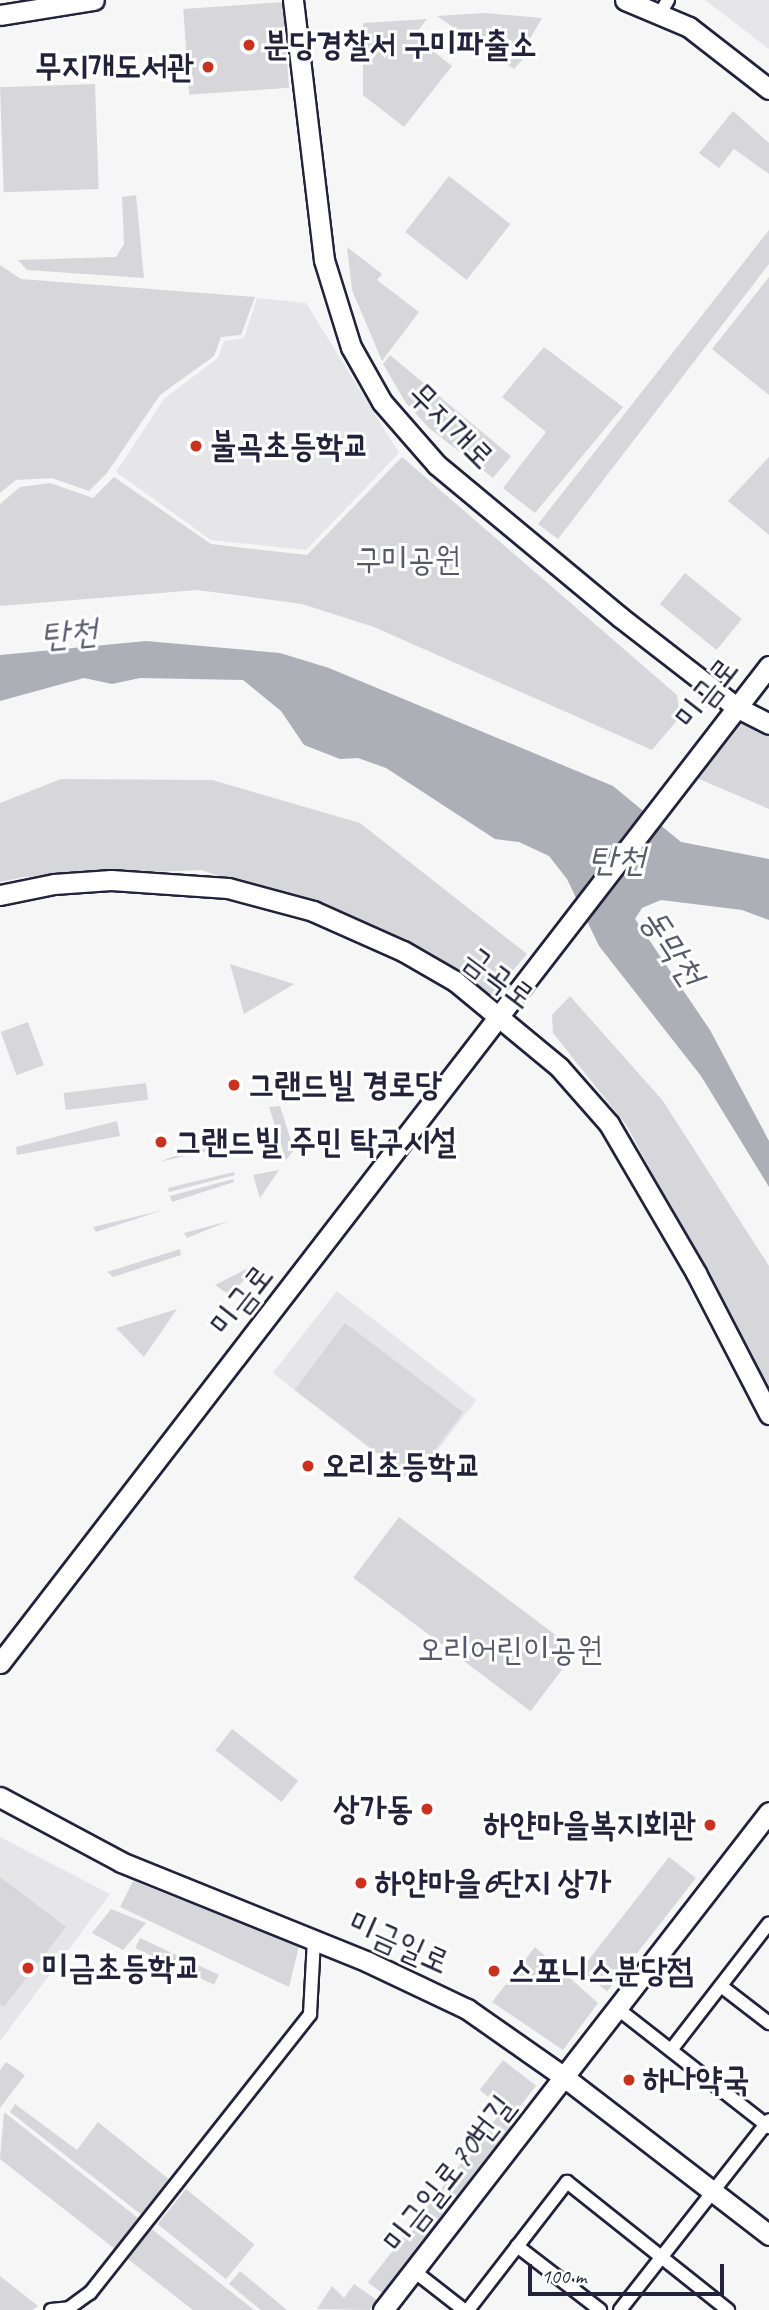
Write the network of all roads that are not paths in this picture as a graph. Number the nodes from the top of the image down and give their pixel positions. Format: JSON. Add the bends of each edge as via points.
{"nodes":[{"id":1,"x":293,"y":0,"type":"edge"},
{"id":2,"x":625,"y":0,"type":"edge"},
{"id":3,"x":82,"y":1,"type":"edge"},
{"id":4,"x":665,"y":6,"type":"edge"},
{"id":5,"x":0,"y":15,"type":"edge"},
{"id":6,"x":769,"y":89,"type":"edge"},
{"id":7,"x":769,"y":666,"type":"edge"},
{"id":8,"x":736,"y":707,"type":"junction"},
{"id":9,"x":769,"y":724,"type":"edge"},
{"id":10,"x":0,"y":895,"type":"edge"},
{"id":11,"x":501,"y":1016,"type":"junction"},
{"id":12,"x":769,"y":1414,"type":"edge"},
{"id":13,"x":0,"y":1663,"type":"edge"},
{"id":14,"x":0,"y":1797,"type":"edge"},
{"id":15,"x":767,"y":1818,"type":"edge"},
{"id":16,"x":769,"y":1923,"type":"edge"},
{"id":17,"x":314,"y":1941,"type":"junction"},
{"id":18,"x":721,"y":1986,"type":"junction"},
{"id":19,"x":618,"y":2010,"type":"junction"},
{"id":20,"x":769,"y":2024,"type":"edge"},
{"id":21,"x":671,"y":2050,"type":"junction"},
{"id":22,"x":564,"y":2077,"type":"junction"},
{"id":23,"x":768,"y":2124,"type":"edge"},
{"id":24,"x":712,"y":2191,"type":"junction"},
{"id":25,"x":769,"y":2235,"type":"edge"},
{"id":26,"x":517,"y":2246,"type":"junction"},
{"id":27,"x":661,"y":2257,"type":"junction"},
{"id":28,"x":414,"y":2271,"type":"junction"},
{"id":29,"x":51,"y":2310,"type":"edge"},
{"id":30,"x":383,"y":2310,"type":"edge"},
{"id":31,"x":466,"y":2310,"type":"edge"},
{"id":32,"x":600,"y":2310,"type":"edge"},
{"id":33,"x":620,"y":2310,"type":"edge"},
{"id":34,"x":728,"y":2310,"type":"edge"}],
"edges":[{"from":1,"to":8,"type":"street","name":"무지개로","via":[[324,260],[337,309],[367,378],[409,438],[437,465]]},
{"from":2,"to":4,"type":"street"},
{"from":3,"to":5,"type":"street"},
{"from":4,"to":6,"type":"street"},
{"from":7,"to":8,"type":"street","name":"미금로"},
{"from":8,"to":9,"type":"street","name":"무지개로"},
{"from":8,"to":11,"type":"street","name":"미금로"},
{"from":10,"to":11,"type":"street","name":"금곡로","via":[[54,884],[111,880],[228,888],[313,911],[360,930],[455,981]]},
{"from":11,"to":12,"type":"street","name":"금곡로","via":[[559,1067],[609,1124],[696,1273]]},
{"from":11,"to":13,"type":"street","name":"미금로"},
{"from":14,"to":17,"type":"street","name":"미금일로","via":[[121,1862]]},
{"from":15,"to":19,"type":"street","name":"미금일로70번길"},
{"from":16,"to":18,"type":"street"},
{"from":17,"to":22,"type":"street","name":"미금일로","via":[[467,2009]]},
{"from":17,"to":29,"type":"street","via":[[310,2014],[90,2293],[69,2308]]},
{"from":18,"to":20,"type":"street"},
{"from":18,"to":21,"type":"street"},
{"from":19,"to":21,"type":"street"},
{"from":19,"to":22,"type":"street","name":"미금일로70번길"},
{"from":21,"to":23,"type":"street"},
{"from":22,"to":24,"type":"street","name":"미금일로"},
{"from":22,"to":28,"type":"street","name":"미금일로70번길"},
{"from":23,"to":24,"type":"street"},
{"from":24,"to":25,"type":"street","name":"미금일로"},
{"from":24,"to":27,"type":"street"},
{"from":26,"to":27,"type":"street","via":[[567,2182]]},
{"from":26,"to":31,"type":"street"},
{"from":26,"to":32,"type":"street"},
{"from":27,"to":33,"type":"street"},
{"from":27,"to":34,"type":"street"},
{"from":28,"to":30,"type":"street","name":"미금일로70번길"},
{"from":28,"to":31,"type":"street"}]}
